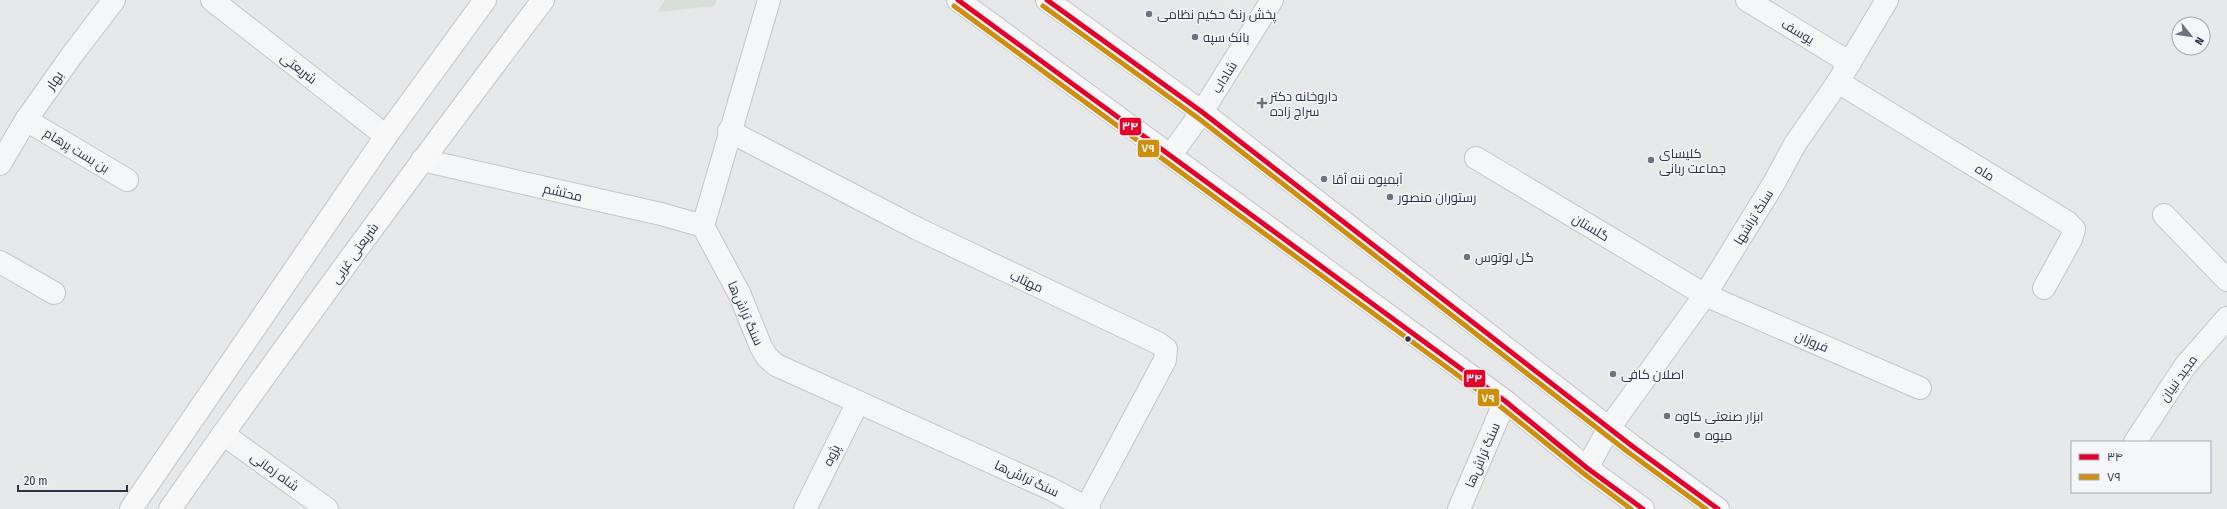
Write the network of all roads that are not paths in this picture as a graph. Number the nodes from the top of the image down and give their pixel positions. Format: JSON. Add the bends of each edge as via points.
{"nodes":[{"id":1,"x":114,"y":0,"type":"edge"},
{"id":2,"x":212,"y":0,"type":"edge"},
{"id":3,"x":485,"y":0,"type":"edge"},
{"id":4,"x":543,"y":0,"type":"edge"},
{"id":5,"x":769,"y":0,"type":"edge"},
{"id":6,"x":958,"y":0,"type":"edge"},
{"id":7,"x":1047,"y":0,"type":"edge"},
{"id":8,"x":1272,"y":0,"type":"edge"},
{"id":9,"x":1747,"y":0,"type":"edge"},
{"id":10,"x":1887,"y":0,"type":"edge"},
{"id":11,"x":1850,"y":63,"type":"junction"},
{"id":12,"x":1838,"y":82,"type":"junction"},
{"id":13,"x":1202,"y":112,"type":"junction"},
{"id":14,"x":26,"y":120,"type":"junction"},
{"id":15,"x":729,"y":131,"type":"junction"},
{"id":16,"x":386,"y":136,"type":"junction"},
{"id":17,"x":1170,"y":156,"type":"junction"},
{"id":18,"x":1476,"y":158,"type":"dead end"},
{"id":19,"x":422,"y":160,"type":"junction"},
{"id":20,"x":0,"y":164,"type":"edge"},
{"id":21,"x":127,"y":180,"type":"dead end"},
{"id":22,"x":2164,"y":215,"type":"dead end"},
{"id":23,"x":703,"y":226,"type":"junction"},
{"id":24,"x":0,"y":262,"type":"edge"},
{"id":25,"x":2227,"y":280,"type":"edge"},
{"id":26,"x":2044,"y":288,"type":"dead end"},
{"id":27,"x":54,"y":293,"type":"dead end"},
{"id":28,"x":1705,"y":295,"type":"junction"},
{"id":29,"x":2227,"y":318,"type":"edge"},
{"id":30,"x":1920,"y":388,"type":"dead end"},
{"id":31,"x":858,"y":402,"type":"junction"},
{"id":32,"x":1505,"y":402,"type":"junction"},
{"id":33,"x":1609,"y":428,"type":"junction"},
{"id":34,"x":222,"y":434,"type":"junction"},
{"id":35,"x":2136,"y":441,"type":"edge"},
{"id":36,"x":1587,"y":468,"type":"junction"},
{"id":37,"x":1077,"y":506,"type":"edge"},
{"id":38,"x":131,"y":509,"type":"edge"},
{"id":39,"x":170,"y":509,"type":"edge"},
{"id":40,"x":327,"y":509,"type":"edge"},
{"id":41,"x":805,"y":509,"type":"edge"},
{"id":42,"x":1460,"y":509,"type":"edge"},
{"id":43,"x":1643,"y":509,"type":"edge"},
{"id":44,"x":1718,"y":509,"type":"edge"}],
"edges":[{"from":1,"to":14,"type":"street","name":"بهار"},
{"from":2,"to":16,"type":"street","name":"شریعتی"},
{"from":3,"to":16,"type":"main road"},
{"from":4,"to":19,"type":"main road","name":"شریعتی غربی"},
{"from":5,"to":15,"type":"street"},
{"from":6,"to":17,"type":"main road"},
{"from":7,"to":13,"type":"main road"},
{"from":8,"to":13,"type":"street","name":"شاداب"},
{"from":9,"to":11,"type":"street","name":"یوسف"},
{"from":10,"to":11,"type":"street","name":"سنگ تراشها"},
{"from":11,"to":12,"type":"street","name":"سنگ تراشها"},
{"from":12,"to":26,"type":"street","name":"ماه","via":[[2067,222],[2074,229],[2071,240]]},
{"from":12,"to":28,"type":"street","name":"سنگ تراشها","via":[[1795,144]]},
{"from":13,"to":17,"type":"street","name":"شاداب"},
{"from":13,"to":33,"type":"main road"},
{"from":14,"to":20,"type":"street","name":"بهار"},
{"from":14,"to":21,"type":"street","name":"بن بست پرهام"},
{"from":15,"to":23,"type":"street"},
{"from":15,"to":37,"type":"street","name":"مهتاب","via":[[918,229],[1166,349],[1165,360]]},
{"from":16,"to":38,"type":"main road"},
{"from":17,"to":32,"type":"main road"},
{"from":18,"to":28,"type":"street","name":"گلستان"},
{"from":19,"to":23,"type":"street","name":"محتشم","via":[[661,214]]},
{"from":19,"to":34,"type":"main road","name":"شریعتی غربی"},
{"from":22,"to":25,"type":"street"},
{"from":23,"to":31,"type":"street","name":"سنگ تراش‌ها","via":[[740,295],[767,357],[776,365]]},
{"from":24,"to":27,"type":"street"},
{"from":28,"to":30,"type":"street","name":"فروزان"},
{"from":28,"to":33,"type":"street","name":"سنگ تراشها"},
{"from":29,"to":35,"type":"street","name":"مجید نبیان","via":[[2185,366]]},
{"from":31,"to":37,"type":"street","name":"سنگ تراش‌ها"},
{"from":31,"to":41,"type":"street","name":"پژوه"},
{"from":32,"to":36,"type":"main road"},
{"from":32,"to":42,"type":"street","name":"سنگ تراش‌ها"},
{"from":33,"to":36,"type":"street","name":"سنگ تراشها"},
{"from":33,"to":44,"type":"main road"},
{"from":34,"to":39,"type":"main road","name":"شریعتی غربی"},
{"from":34,"to":40,"type":"street","name":"شاه زمانی"},
{"from":36,"to":43,"type":"main road"}]}
